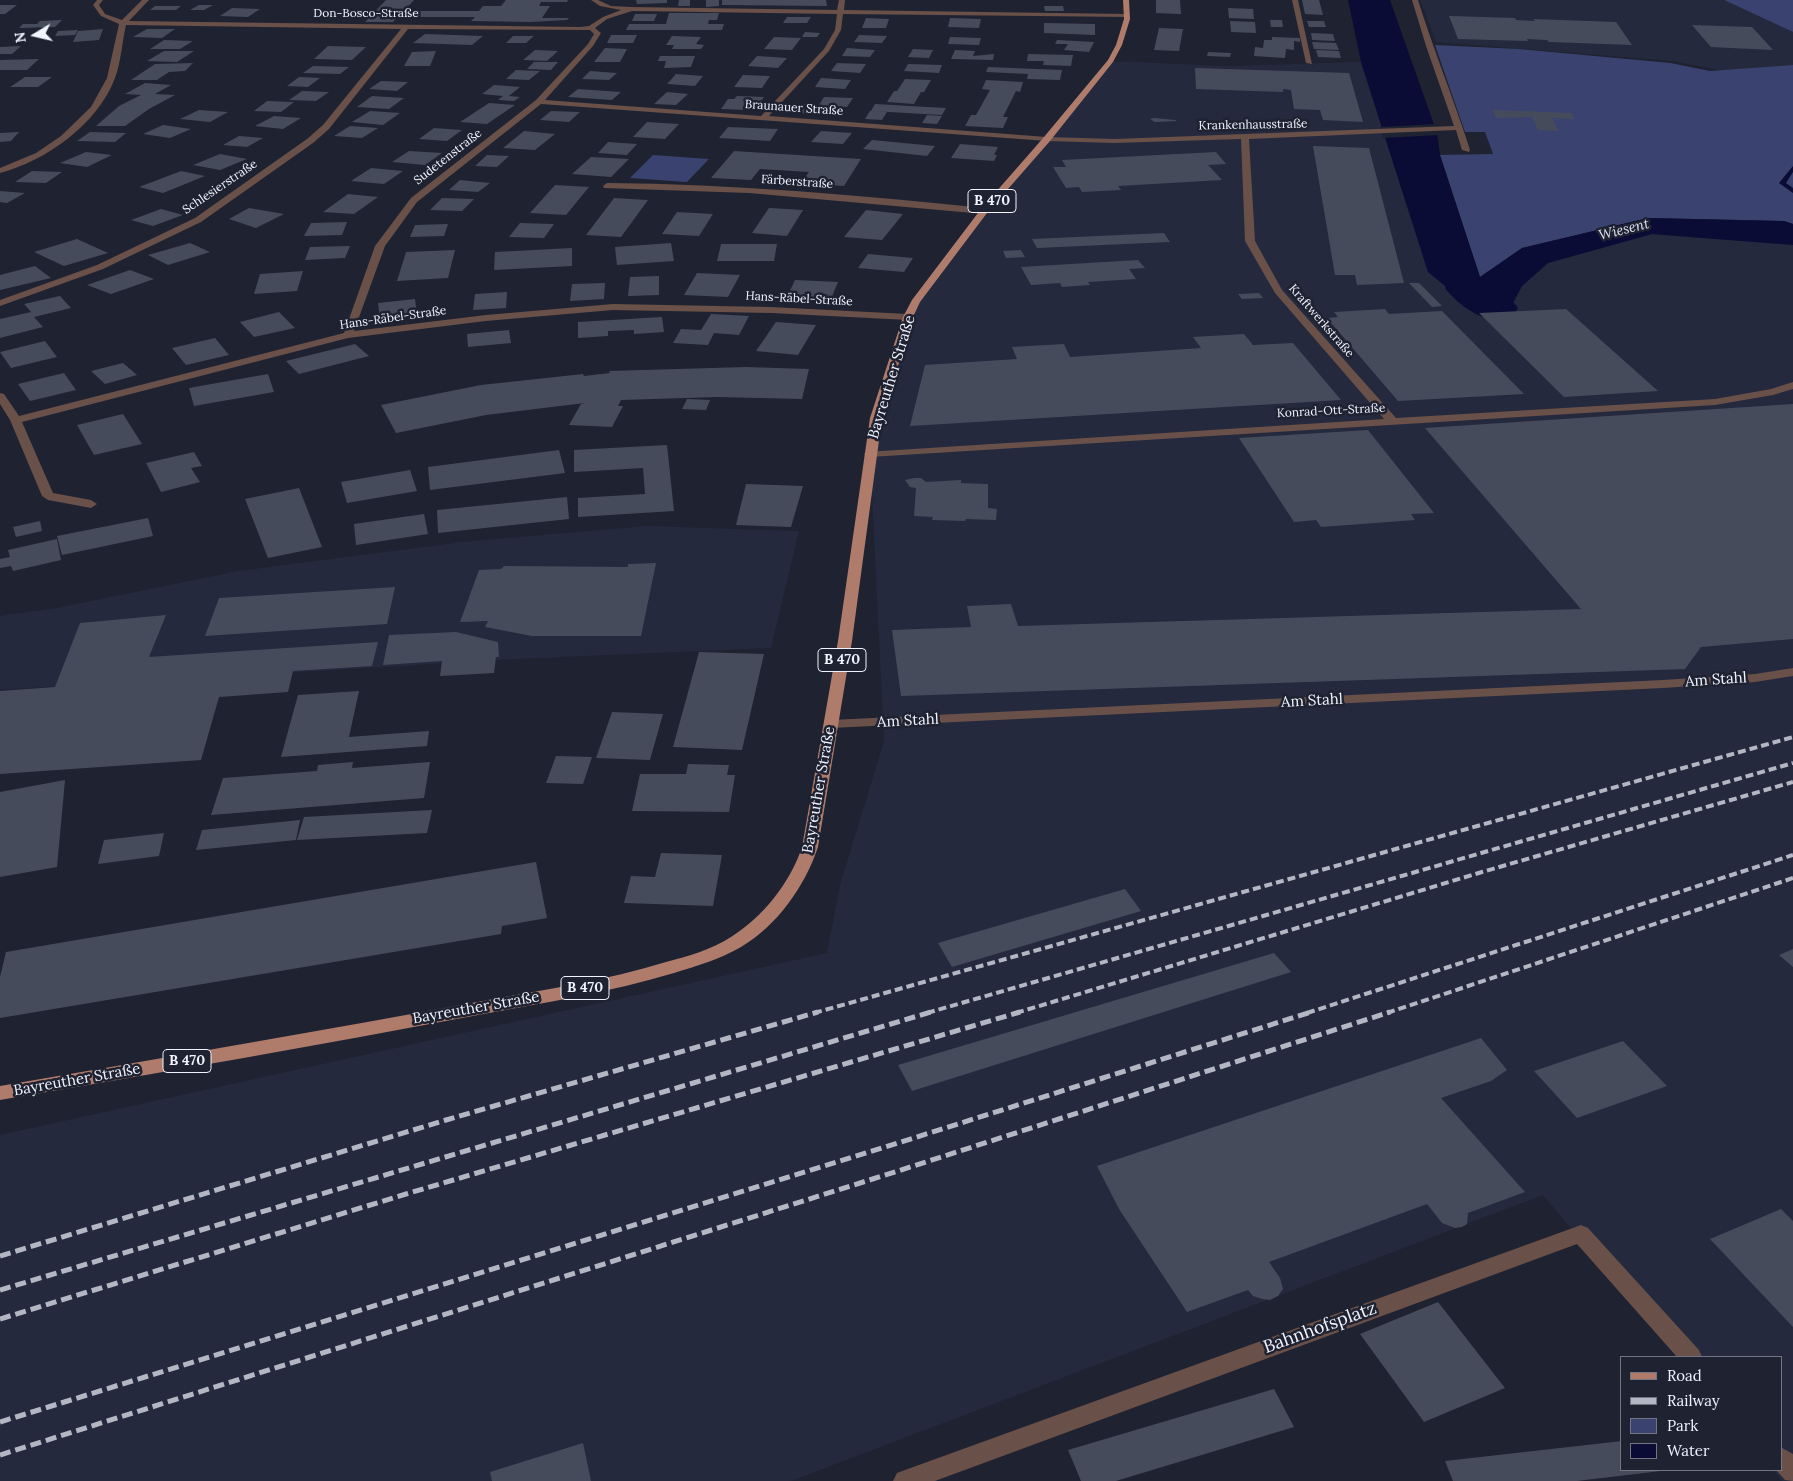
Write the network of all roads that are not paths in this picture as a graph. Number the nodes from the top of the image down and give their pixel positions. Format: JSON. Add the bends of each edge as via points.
{"nodes":[{"id":1,"x":100,"y":0,"type":"edge"},
{"id":2,"x":146,"y":0,"type":"edge"},
{"id":3,"x":594,"y":0,"type":"edge"},
{"id":4,"x":842,"y":0,"type":"edge"},
{"id":5,"x":1126,"y":0,"type":"edge"},
{"id":6,"x":1295,"y":0,"type":"edge"},
{"id":7,"x":1415,"y":0,"type":"edge"},
{"id":8,"x":608,"y":7,"type":"junction"},
{"id":9,"x":631,"y":9,"type":"junction"},
{"id":10,"x":842,"y":11,"type":"junction"},
{"id":11,"x":1127,"y":16,"type":"junction"},
{"id":12,"x":605,"y":18,"type":"junction"},
{"id":13,"x":123,"y":23,"type":"junction"},
{"id":14,"x":407,"y":26,"type":"junction"},
{"id":15,"x":591,"y":28,"type":"junction"},
{"id":16,"x":1310,"y":63,"type":"dead end"},
{"id":17,"x":539,"y":102,"type":"junction"},
{"id":18,"x":764,"y":118,"type":"junction"},
{"id":19,"x":1459,"y":128,"type":"junction"},
{"id":20,"x":1246,"y":137,"type":"junction"},
{"id":21,"x":1047,"y":139,"type":"junction"},
{"id":22,"x":1466,"y":150,"type":"dead end"},
{"id":23,"x":0,"y":171,"type":"edge"},
{"id":24,"x":607,"y":186,"type":"dead end"},
{"id":25,"x":984,"y":211,"type":"junction"},
{"id":26,"x":0,"y":303,"type":"edge"},
{"id":27,"x":908,"y":317,"type":"junction"},
{"id":28,"x":348,"y":336,"type":"junction"},
{"id":29,"x":1793,"y":385,"type":"edge"},
{"id":30,"x":0,"y":396,"type":"edge"},
{"id":31,"x":16,"y":420,"type":"junction"},
{"id":32,"x":1392,"y":421,"type":"junction"},
{"id":33,"x":870,"y":454,"type":"junction"},
{"id":34,"x":91,"y":504,"type":"dead end"},
{"id":35,"x":1793,"y":672,"type":"edge"},
{"id":36,"x":831,"y":724,"type":"junction"},
{"id":37,"x":0,"y":1093,"type":"edge"},
{"id":38,"x":1690,"y":1356,"type":"edge"},
{"id":39,"x":1783,"y":1460,"type":"edge"},
{"id":40,"x":1793,"y":1472,"type":"edge"},
{"id":41,"x":905,"y":1481,"type":"edge"}],
"edges":[{"from":1,"to":13,"type":"street","via":[[96,5],[103,15]]},
{"from":2,"to":13,"type":"street"},
{"from":3,"to":8,"type":"street"},
{"from":4,"to":10,"type":"street"},
{"from":5,"to":11,"type":"main road","name":"Bayreuther Straße","number":"B 470"},
{"from":6,"to":16,"type":"street"},
{"from":7,"to":19,"type":"street"},
{"from":8,"to":9,"type":"street"},
{"from":8,"to":12,"type":"street"},
{"from":9,"to":10,"type":"street"},
{"from":9,"to":12,"type":"street"},
{"from":10,"to":11,"type":"street"},
{"from":10,"to":18,"type":"street","via":[[838,30],[827,50]]},
{"from":11,"to":21,"type":"main road","name":"Bayreuther Straße","number":"B 470","via":[[1111,61]]},
{"from":12,"to":15,"type":"street"},
{"from":13,"to":14,"type":"street","name":"Don-Bosco-Straße"},
{"from":13,"to":23,"type":"street","via":[[111,78],[94,108],[64,138],[39,155]]},
{"from":14,"to":15,"type":"street","name":"Don-Bosco-Straße"},
{"from":14,"to":26,"type":"street","name":"Schlesierstraße","via":[[326,127],[198,220],[100,268]]},
{"from":15,"to":17,"type":"street","name":"Sudetenstraße","via":[[598,32],[591,45]]},
{"from":17,"to":18,"type":"street","name":"Braunauer Straße"},
{"from":17,"to":28,"type":"street","name":"Sudetenstraße","via":[[414,200],[380,246]]},
{"from":18,"to":21,"type":"street","name":"Braunauer Straße"},
{"from":19,"to":20,"type":"street","name":"Krankenhausstraße"},
{"from":19,"to":22,"type":"street"},
{"from":20,"to":21,"type":"street","name":"Krankenhausstraße","via":[[1115,141]]},
{"from":20,"to":32,"type":"street","name":"Kraftwerkstraße","via":[[1250,241],[1278,291]]},
{"from":21,"to":25,"type":"main road","name":"Bayreuther Straße","number":"B 470"},
{"from":24,"to":25,"type":"street","name":"Färberstraße","via":[[685,187],[844,197]]},
{"from":25,"to":27,"type":"main road","name":"Bayreuther Straße","number":"B 470","via":[[940,267]]},
{"from":27,"to":28,"type":"street","name":"Hans-Räbel-Straße","via":[[613,307],[486,318]]},
{"from":27,"to":33,"type":"main road","name":"Bayreuther Straße","number":"B 470","via":[[876,418]]},
{"from":28,"to":31,"type":"street","name":"Hans-Räbel-Straße"},
{"from":29,"to":32,"type":"street","name":"Konrad-Ott-Straße","via":[[1773,392],[1714,402]]},
{"from":30,"to":31,"type":"street"},
{"from":31,"to":34,"type":"street","via":[[48,496]]},
{"from":32,"to":33,"type":"street","name":"Konrad-Ott-Straße"},
{"from":33,"to":36,"type":"main road","name":"Bayreuther Straße","number":"B 470"},
{"from":35,"to":36,"type":"street","name":"Am Stahl","via":[[1663,684]]},
{"from":36,"to":37,"type":"main road","name":"Bayreuther Straße","number":"B 470","via":[[814,830],[803,868],[783,898],[758,926],[708,956],[595,987]]},
{"from":38,"to":41,"type":"street","name":"Bahnhofsplatz","via":[[1580,1234]]},
{"from":39,"to":40,"type":"street"}]}
